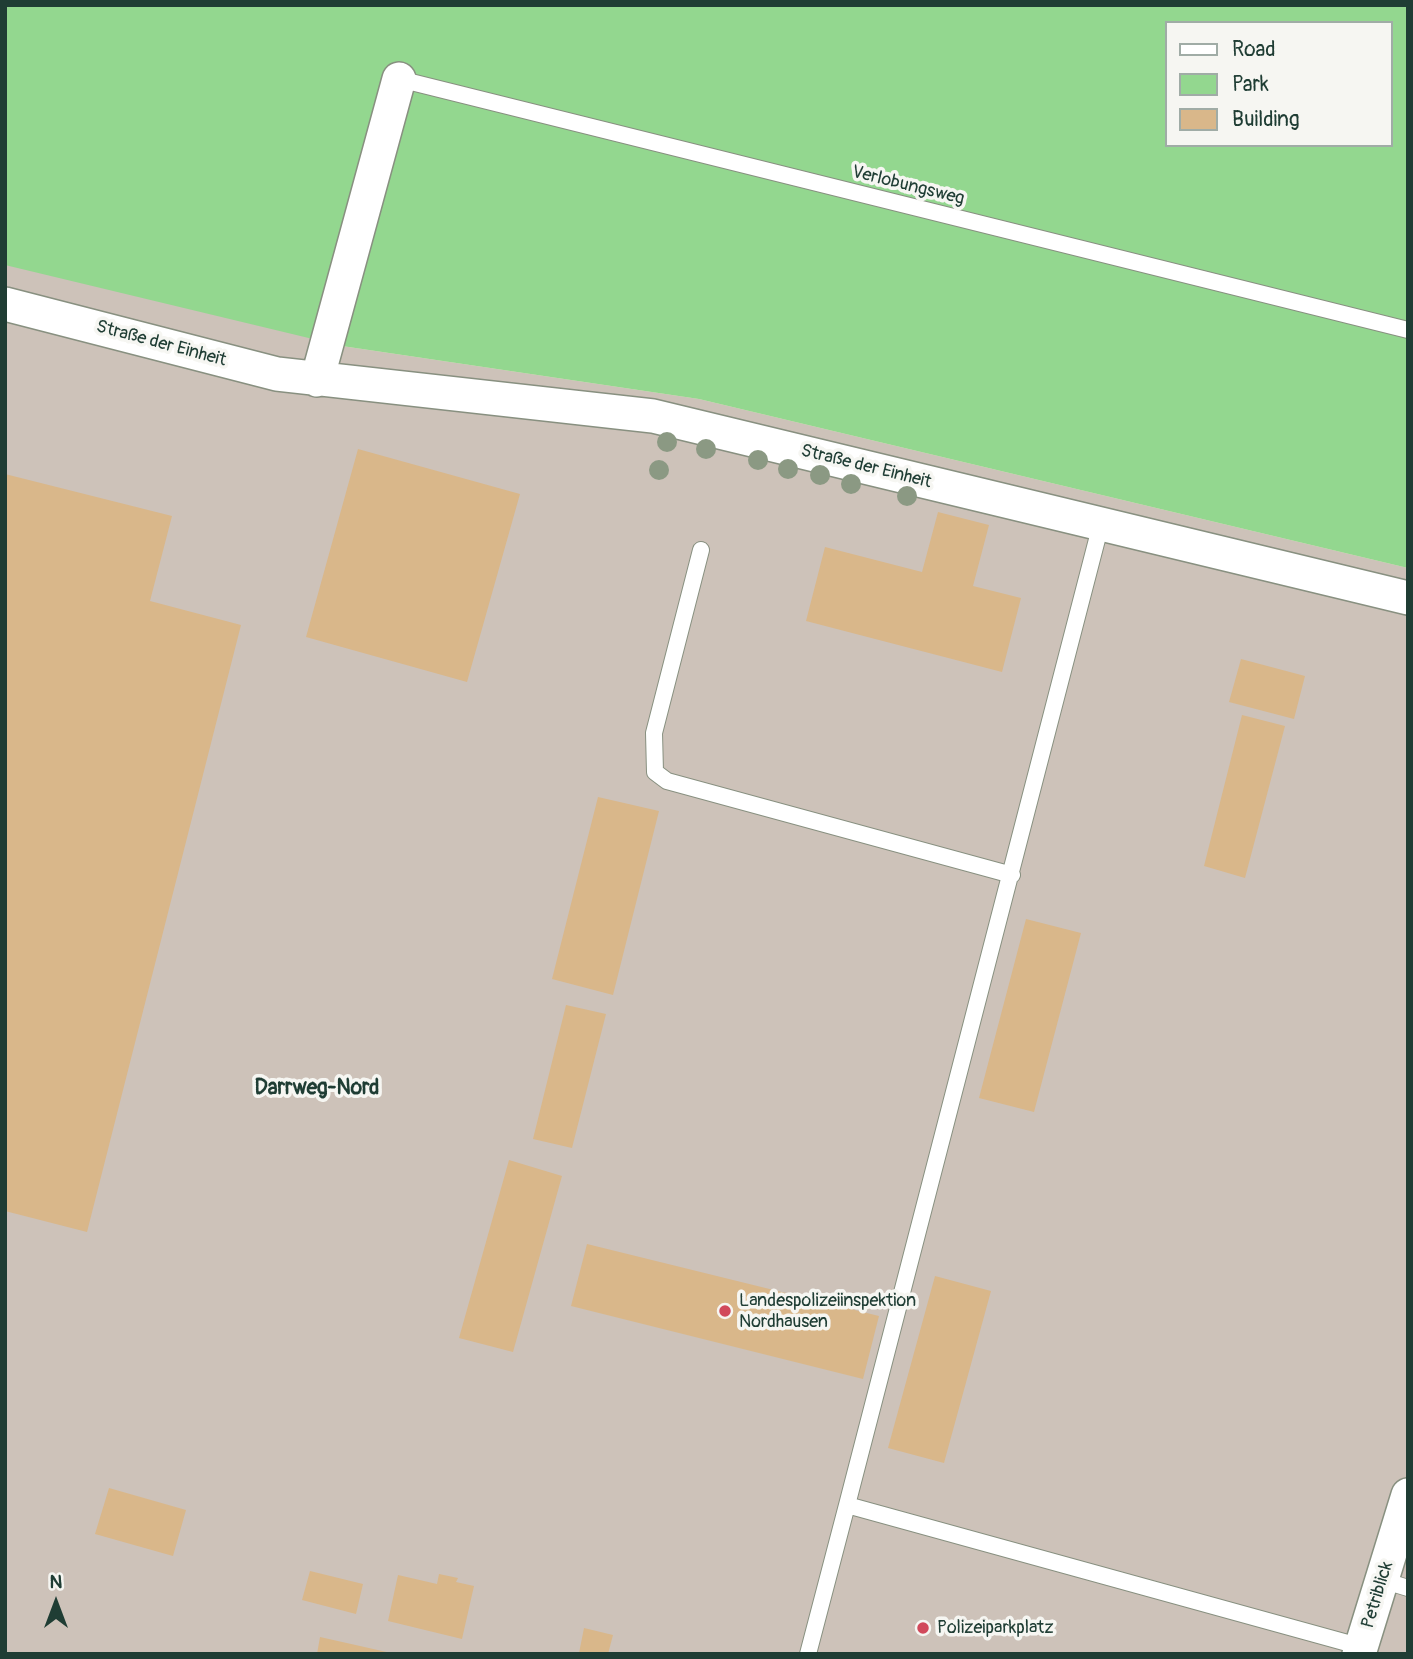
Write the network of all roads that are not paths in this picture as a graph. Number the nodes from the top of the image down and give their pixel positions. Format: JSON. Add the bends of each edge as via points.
{"nodes":[{"id":1,"x":399,"y":79,"type":"joint"},
{"id":2,"x":5,"y":303,"type":"edge"},
{"id":3,"x":1408,"y":330,"type":"edge"},
{"id":4,"x":317,"y":380,"type":"junction"},
{"id":5,"x":1101,"y":524,"type":"junction"},
{"id":6,"x":701,"y":550,"type":"dead end"},
{"id":7,"x":1408,"y":598,"type":"edge"},
{"id":8,"x":1012,"y":875,"type":"junction"},
{"id":9,"x":1408,"y":1495,"type":"edge"},
{"id":10,"x":847,"y":1505,"type":"junction"},
{"id":11,"x":1395,"y":1584,"type":"edge"},
{"id":12,"x":1361,"y":1650,"type":"edge"},
{"id":13,"x":808,"y":1654,"type":"edge"}],
"edges":[{"from":1,"to":3,"type":"lane","name":"Verlobungsweg"},
{"from":1,"to":4,"type":"street"},
{"from":2,"to":4,"type":"street","name":"Straße der Einheit","via":[[277,374]]},
{"from":4,"to":5,"type":"street","name":"Straße der Einheit","via":[[653,416]]},
{"from":5,"to":7,"type":"street","name":"Straße der Einheit"},
{"from":5,"to":8,"type":"lane"},
{"from":6,"to":8,"type":"lane","via":[[654,733],[654,772],[667,781]]},
{"from":8,"to":10,"type":"lane"},
{"from":9,"to":11,"type":"street","name":"Petriblick"},
{"from":10,"to":12,"type":"lane"},
{"from":10,"to":13,"type":"lane"},
{"from":11,"to":12,"type":"street","name":"Petriblick"}]}
